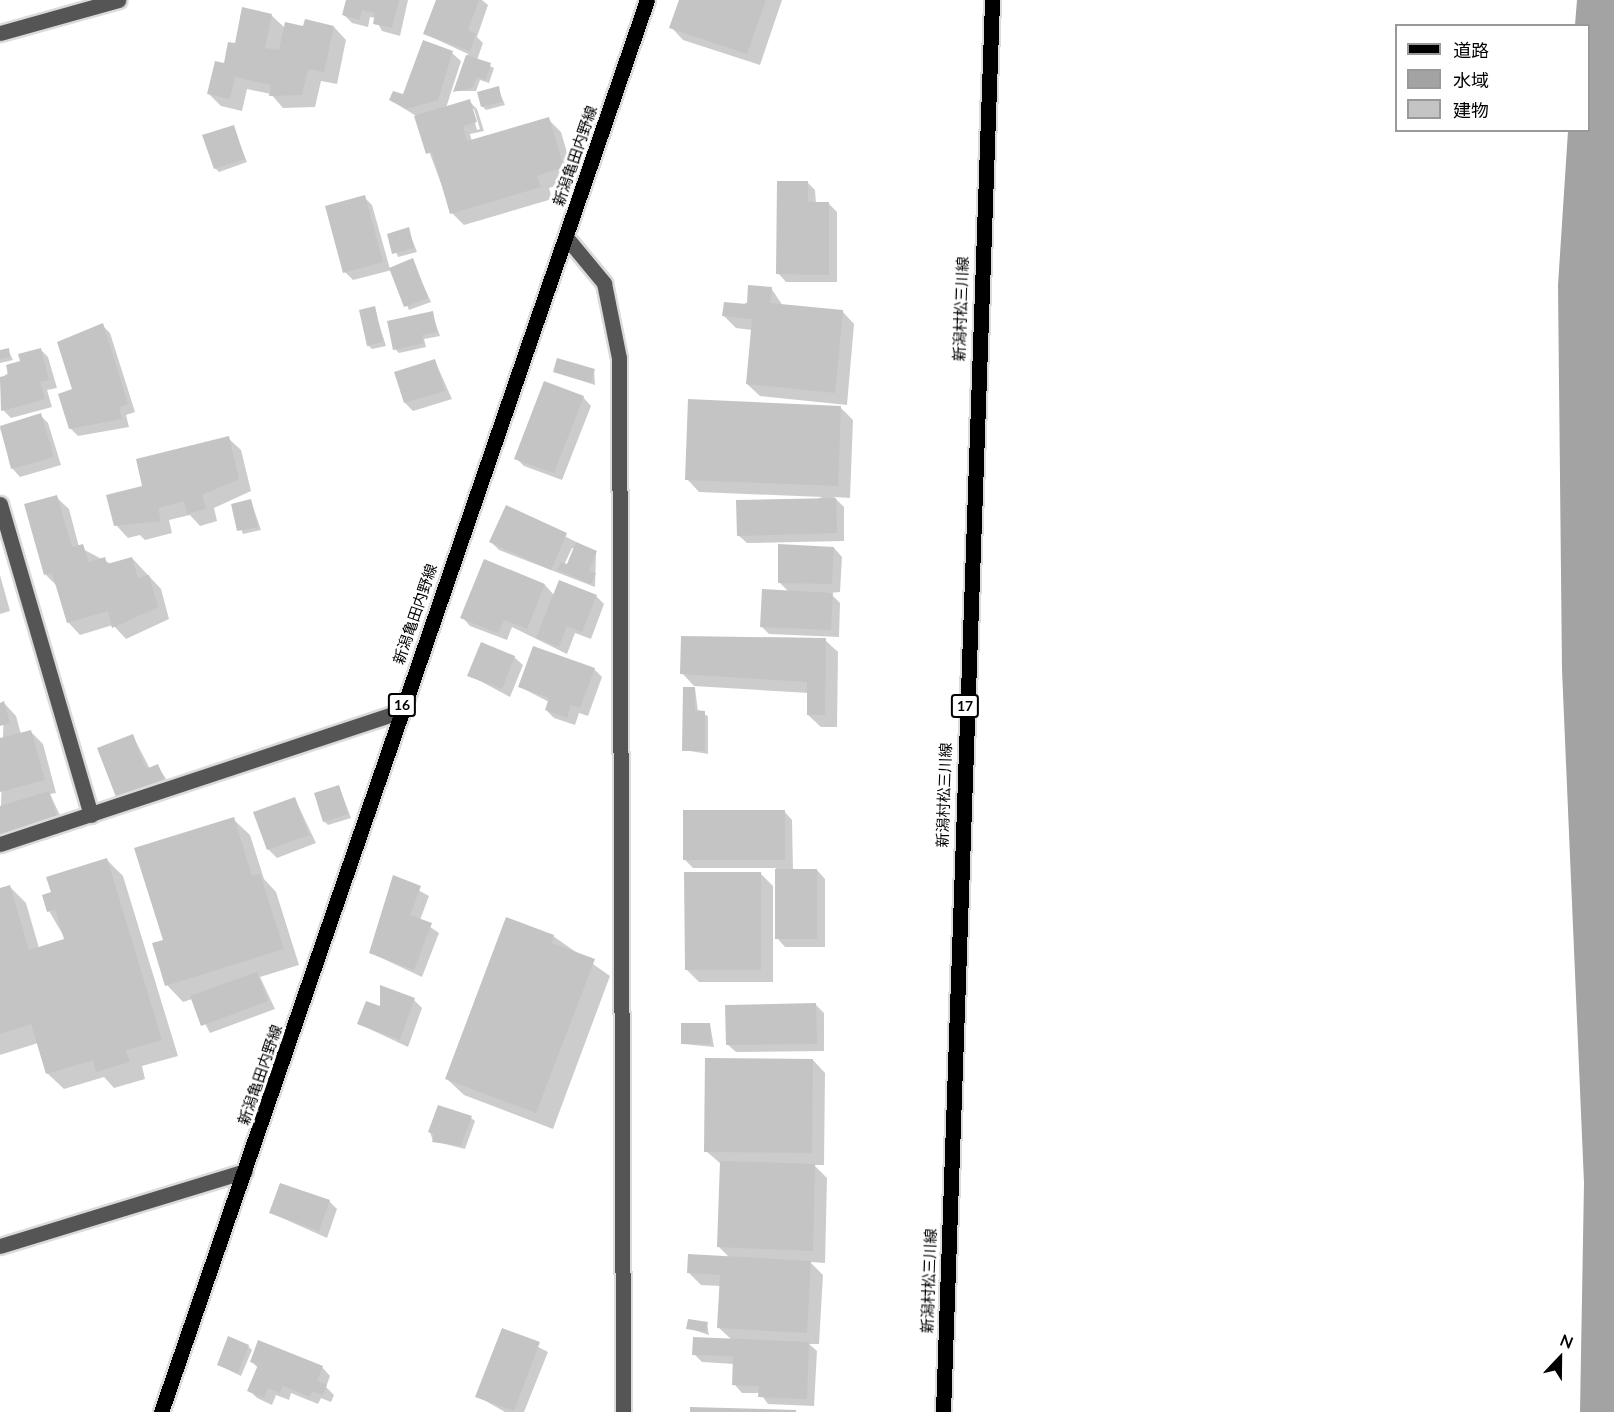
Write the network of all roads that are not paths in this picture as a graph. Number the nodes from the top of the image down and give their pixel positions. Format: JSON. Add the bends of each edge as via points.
{"nodes":[{"id":1,"x":118,"y":0,"type":"edge"},
{"id":2,"x":647,"y":0,"type":"edge"},
{"id":3,"x":992,"y":0,"type":"edge"},
{"id":4,"x":0,"y":33,"type":"edge"},
{"id":5,"x":566,"y":237,"type":"junction"},
{"id":6,"x":0,"y":504,"type":"edge"},
{"id":7,"x":400,"y":712,"type":"junction"},
{"id":8,"x":91,"y":815,"type":"junction"},
{"id":9,"x":0,"y":844,"type":"edge"},
{"id":10,"x":245,"y":1171,"type":"junction"},
{"id":11,"x":0,"y":1246,"type":"edge"},
{"id":12,"x":161,"y":1412,"type":"edge"},
{"id":13,"x":623,"y":1412,"type":"edge"},
{"id":14,"x":943,"y":1412,"type":"edge"}],
"edges":[{"from":1,"to":4,"type":"street"},
{"from":2,"to":5,"type":"main road","name":"新潟亀田内野線","number":"16"},
{"from":3,"to":14,"type":"main road","name":"新潟村松三川線","number":"17"},
{"from":5,"to":7,"type":"main road","name":"新潟亀田内野線","number":"16"},
{"from":5,"to":13,"type":"street","via":[[604,283],[619,358]]},
{"from":6,"to":8,"type":"street"},
{"from":7,"to":8,"type":"street"},
{"from":7,"to":10,"type":"main road","name":"新潟亀田内野線","number":"16"},
{"from":8,"to":9,"type":"street"},
{"from":10,"to":11,"type":"street"},
{"from":10,"to":12,"type":"main road","name":"新潟亀田内野線","number":"16"}]}
